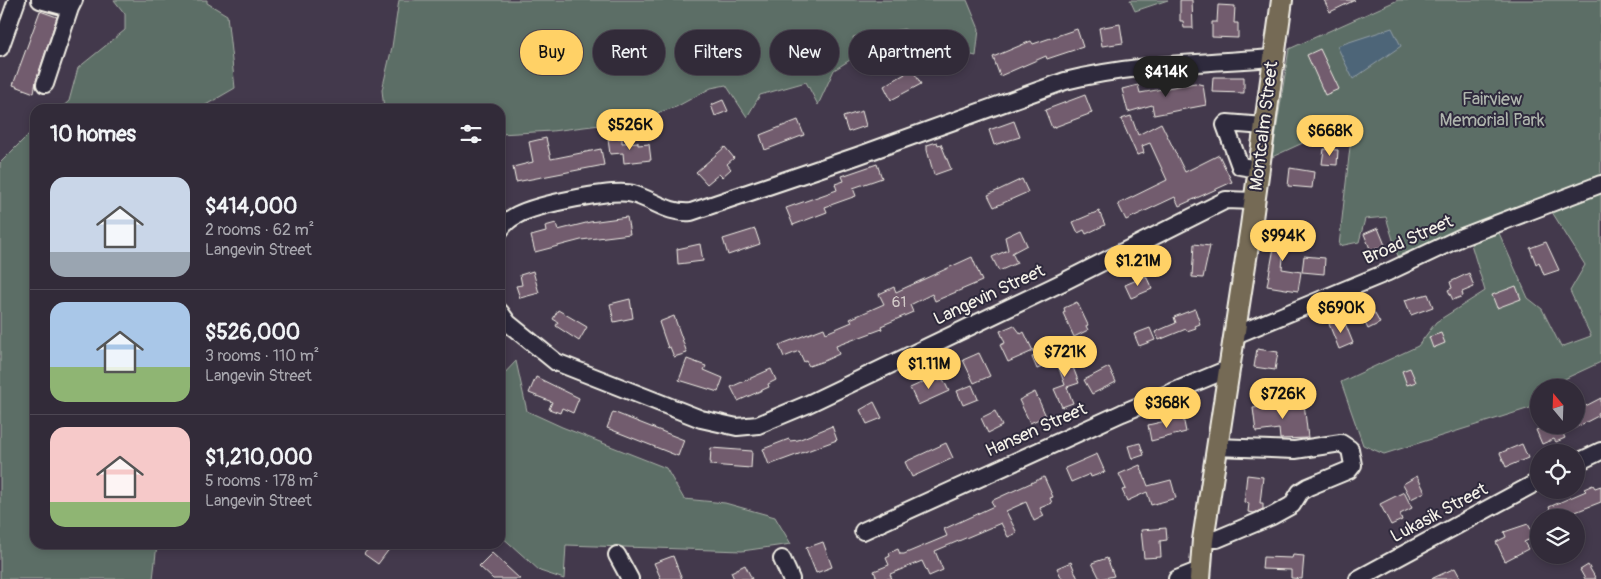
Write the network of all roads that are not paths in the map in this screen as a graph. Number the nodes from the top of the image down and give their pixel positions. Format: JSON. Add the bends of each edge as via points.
{"nodes":[{"id":1,"x":17,"y":0,"type":"edge"},
{"id":2,"x":40,"y":0,"type":"edge"},
{"id":3,"x":1282,"y":0,"type":"edge"},
{"id":4,"x":72,"y":4,"type":"edge"},
{"id":5,"x":1,"y":43,"type":"edge"},
{"id":6,"x":1273,"y":58,"type":"junction"},
{"id":7,"x":45,"y":84,"type":"dead end"},
{"id":8,"x":1264,"y":126,"type":"junction"},
{"id":9,"x":1258,"y":168,"type":"junction"},
{"id":10,"x":1601,"y":184,"type":"edge"},
{"id":11,"x":1254,"y":201,"type":"junction"},
{"id":12,"x":505,"y":225,"type":"edge"},
{"id":13,"x":505,"y":318,"type":"edge"},
{"id":14,"x":1233,"y":336,"type":"junction"},
{"id":15,"x":1228,"y":369,"type":"junction"},
{"id":16,"x":1216,"y":447,"type":"junction"},
{"id":17,"x":1601,"y":451,"type":"edge"},
{"id":18,"x":1585,"y":459,"type":"edge"},
{"id":19,"x":1530,"y":486,"type":"edge"},
{"id":20,"x":863,"y":530,"type":"dead end"},
{"id":21,"x":1203,"y":539,"type":"junction"},
{"id":22,"x":617,"y":555,"type":"dead end"},
{"id":23,"x":782,"y":559,"type":"dead end"},
{"id":24,"x":1200,"y":575,"type":"edge"},
{"id":25,"x":630,"y":579,"type":"edge"},
{"id":26,"x":791,"y":579,"type":"edge"},
{"id":27,"x":1177,"y":579,"type":"edge"},
{"id":28,"x":1358,"y":579,"type":"edge"}],
"edges":[{"from":1,"to":5,"type":"street"},
{"from":2,"to":4,"type":"street"},
{"from":3,"to":6,"type":"main road","name":"Montcalm Street"},
{"from":4,"to":7,"type":"street"},
{"from":6,"to":8,"type":"main road","name":"Montcalm Street"},
{"from":6,"to":12,"type":"street","via":[[1144,67],[1065,81],[691,212],[672,211],[632,193],[601,195],[539,207],[516,215]]},
{"from":8,"to":9,"type":"main road","name":"Montcalm Street"},
{"from":8,"to":9,"type":"street","via":[[1227,122],[1225,125],[1240,166]]},
{"from":9,"to":11,"type":"main road","name":"Montcalm Street"},
{"from":10,"to":14,"type":"street","name":"Broad Street","via":[[1462,237],[1388,272]]},
{"from":11,"to":13,"type":"street","name":"Langevin Street","via":[[1226,200],[1064,281],[758,425],[737,427],[701,419],[556,362]]},
{"from":11,"to":14,"type":"main road","name":"Montcalm Street"},
{"from":14,"to":15,"type":"main road","name":"Montcalm Street"},
{"from":15,"to":16,"type":"main road","name":"Montcalm Street"},
{"from":15,"to":20,"type":"street","name":"Hansen Street","via":[[1122,413]]},
{"from":16,"to":21,"type":"main road","name":"Montcalm Street"},
{"from":16,"to":21,"type":"street","via":[[1295,450],[1341,443],[1350,450],[1353,465],[1349,470],[1300,492],[1292,505],[1272,516],[1217,539]]},
{"from":17,"to":18,"type":"street"},
{"from":19,"to":28,"type":"street","name":"Lukasik Street"},
{"from":21,"to":24,"type":"main road","name":"Montcalm Street"},
{"from":22,"to":25,"type":"street"},
{"from":23,"to":26,"type":"street"},
{"from":24,"to":27,"type":"street"}]}
